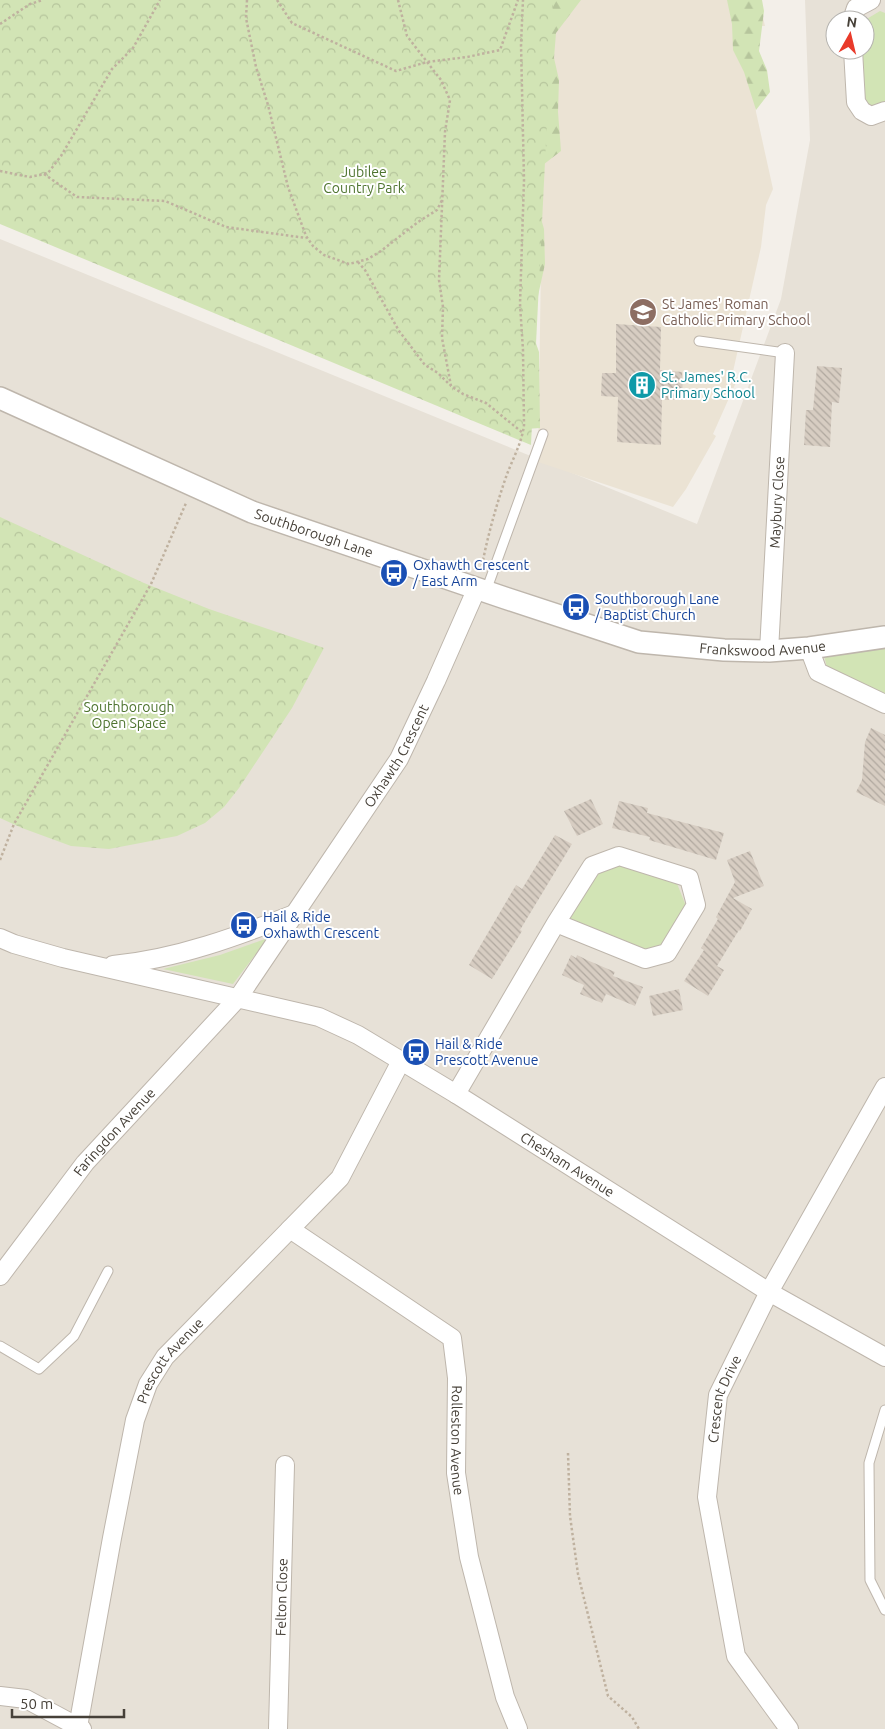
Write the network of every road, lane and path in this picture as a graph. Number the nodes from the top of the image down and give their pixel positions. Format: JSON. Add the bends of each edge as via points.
{"nodes":[{"id":1,"x":43,"y":0,"type":"edge"},
{"id":2,"x":160,"y":0,"type":"edge"},
{"id":3,"x":247,"y":0,"type":"edge"},
{"id":4,"x":277,"y":0,"type":"edge"},
{"id":5,"x":398,"y":0,"type":"edge"},
{"id":6,"x":518,"y":0,"type":"edge"},
{"id":7,"x":523,"y":0,"type":"edge"},
{"id":8,"x":871,"y":0,"type":"edge"},
{"id":9,"x":885,"y":4,"type":"edge"},
{"id":10,"x":855,"y":10,"type":"edge"},
{"id":11,"x":0,"y":24,"type":"edge"},
{"id":12,"x":854,"y":60,"type":"edge"},
{"id":13,"x":427,"y":62,"type":"junction"},
{"id":14,"x":885,"y":111,"type":"edge"},
{"id":15,"x":0,"y":171,"type":"edge"},
{"id":16,"x":44,"y":174,"type":"junction"},
{"id":17,"x":443,"y":198,"type":"junction"},
{"id":18,"x":308,"y":238,"type":"junction"},
{"id":19,"x":358,"y":262,"type":"junction"},
{"id":20,"x":699,"y":341,"type":"dead end"},
{"id":21,"x":785,"y":353,"type":"joint"},
{"id":22,"x":452,"y":386,"type":"junction"},
{"id":23,"x":0,"y":398,"type":"edge"},
{"id":24,"x":523,"y":433,"type":"junction"},
{"id":25,"x":543,"y":434,"type":"dead end"},
{"id":26,"x":194,"y":485,"type":"junction"},
{"id":27,"x":482,"y":590,"type":"junction"},
{"id":28,"x":885,"y":637,"type":"edge"},
{"id":29,"x":639,"y":642,"type":"joint"},
{"id":30,"x":809,"y":648,"type":"junction"},
{"id":31,"x":769,"y":651,"type":"junction"},
{"id":32,"x":885,"y":704,"type":"edge"},
{"id":33,"x":0,"y":860,"type":"edge"},
{"id":34,"x":297,"y":913,"type":"junction"},
{"id":35,"x":556,"y":923,"type":"junction"},
{"id":36,"x":0,"y":938,"type":"edge"},
{"id":37,"x":100,"y":966,"type":"junction"},
{"id":38,"x":238,"y":998,"type":"junction"},
{"id":39,"x":401,"y":1061,"type":"junction"},
{"id":40,"x":885,"y":1087,"type":"edge"},
{"id":41,"x":456,"y":1094,"type":"junction"},
{"id":42,"x":290,"y":1229,"type":"junction"},
{"id":43,"x":108,"y":1272,"type":"dead end"},
{"id":44,"x":0,"y":1276,"type":"edge"},
{"id":45,"x":769,"y":1292,"type":"junction"},
{"id":46,"x":0,"y":1346,"type":"edge"},
{"id":47,"x":885,"y":1357,"type":"edge"},
{"id":48,"x":885,"y":1410,"type":"edge"},
{"id":49,"x":568,"y":1453,"type":"dead end"},
{"id":50,"x":285,"y":1465,"type":"dead end"},
{"id":51,"x":885,"y":1610,"type":"edge"},
{"id":52,"x":0,"y":1696,"type":"edge"},
{"id":53,"x":80,"y":1728,"type":"edge"},
{"id":54,"x":278,"y":1729,"type":"edge"},
{"id":55,"x":518,"y":1729,"type":"edge"},
{"id":56,"x":639,"y":1729,"type":"edge"},
{"id":57,"x":789,"y":1729,"type":"edge"}],
"edges":[{"from":1,"to":11,"type":"path","via":[[30,4]]},
{"from":2,"to":16,"type":"path","via":[[133,48],[112,69],[61,156]]},
{"from":3,"to":18,"type":"path","via":[[246,18],[256,67],[288,187]]},
{"from":4,"to":13,"type":"path","via":[[292,23],[396,71]]},
{"from":5,"to":13,"type":"path","via":[[407,36]]},
{"from":6,"to":13,"type":"path","via":[[500,50]]},
{"from":7,"to":24,"type":"path","via":[[524,180],[520,295]]},
{"from":8,"to":9,"type":"street"},
{"from":8,"to":10,"type":"street"},
{"from":12,"to":14,"type":"street","via":[[856,102],[871,116]]},
{"from":13,"to":17,"type":"path","via":[[441,80],[450,100],[445,132]]},
{"from":15,"to":16,"type":"path","via":[[30,178]]},
{"from":16,"to":18,"type":"path","via":[[77,197],[165,201],[226,227]]},
{"from":17,"to":19,"type":"path","via":[[437,210],[396,241]]},
{"from":17,"to":22,"type":"path","via":[[439,280],[443,307],[442,338]]},
{"from":18,"to":19,"type":"path","via":[[324,255],[349,264]]},
{"from":19,"to":22,"type":"path","via":[[399,331],[425,365]]},
{"from":20,"to":21,"type":"lane"},
{"from":21,"to":31,"type":"street","name":"Maybury Close"},
{"from":22,"to":24,"type":"path","via":[[486,403]]},
{"from":23,"to":26,"type":"street","name":"Southborough Lane"},
{"from":24,"to":27,"type":"path","via":[[487,540]]},
{"from":25,"to":27,"type":"lane"},
{"from":26,"to":27,"type":"street","name":"Southborough Lane","via":[[252,512]]},
{"from":26,"to":33,"type":"path","via":[[151,584],[14,824]]},
{"from":27,"to":29,"type":"street","name":"Southborough Lane"},
{"from":27,"to":34,"type":"street","name":"Oxhawth Crescent","via":[[399,759]]},
{"from":28,"to":30,"type":"street","name":"Frankswood Avenue"},
{"from":29,"to":31,"type":"street","name":"Frankswood Avenue"},
{"from":30,"to":31,"type":"street","name":"Frankswood Avenue"},
{"from":30,"to":32,"type":"street","via":[[818,672]]},
{"from":34,"to":37,"type":"street","via":[[189,951]]},
{"from":34,"to":38,"type":"street","name":"Oxhawth Crescent"},
{"from":35,"to":35,"type":"street","via":[[592,866],[619,856],[689,878],[696,905],[667,953],[646,959]]},
{"from":35,"to":41,"type":"street"},
{"from":36,"to":37,"type":"street"},
{"from":37,"to":38,"type":"street"},
{"from":38,"to":39,"type":"street","name":"Chesham Avenue","via":[[319,1017],[358,1034]]},
{"from":38,"to":44,"type":"street","name":"Faringdon Avenue","via":[[85,1163]]},
{"from":39,"to":41,"type":"street","name":"Chesham Avenue"},
{"from":39,"to":42,"type":"street","name":"Prescott Avenue","via":[[340,1178]]},
{"from":40,"to":45,"type":"street","name":"Crescent Drive"},
{"from":41,"to":45,"type":"street","name":"Chesham Avenue"},
{"from":42,"to":53,"type":"street","name":"Prescott Avenue","via":[[164,1357],[148,1384],[135,1420]]},
{"from":42,"to":55,"type":"street","name":"Rolleston Avenue","via":[[452,1338],[457,1378],[456,1473],[469,1557],[505,1696]]},
{"from":43,"to":46,"type":"lane","via":[[74,1336],[39,1369]]},
{"from":45,"to":47,"type":"street","name":"Chesham Avenue"},
{"from":45,"to":57,"type":"street","name":"Crescent Drive","via":[[718,1395],[707,1497],[736,1656]]},
{"from":48,"to":51,"type":"lane","via":[[869,1463],[870,1580]]},
{"from":49,"to":56,"type":"path","via":[[570,1516],[578,1574],[608,1696],[632,1717]]},
{"from":50,"to":54,"type":"street","name":"Felton Close"},
{"from":52,"to":53,"type":"street","via":[[26,1699]]}]}
